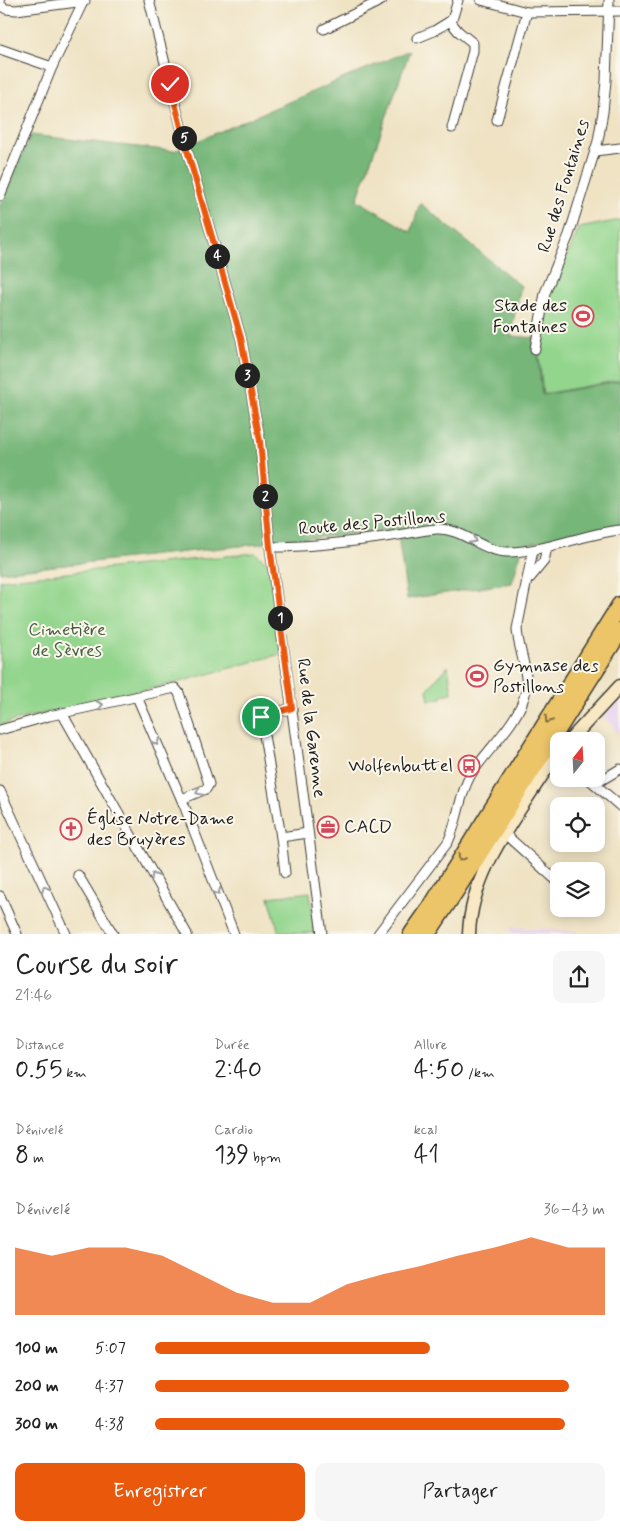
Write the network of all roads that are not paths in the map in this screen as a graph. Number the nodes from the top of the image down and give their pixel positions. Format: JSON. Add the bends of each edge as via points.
{"nodes":[{"id":1,"x":149,"y":0,"type":"edge"},
{"id":2,"x":382,"y":0,"type":"edge"},
{"id":3,"x":458,"y":0,"type":"edge"},
{"id":4,"x":481,"y":0,"type":"edge"},
{"id":5,"x":609,"y":0,"type":"edge"},
{"id":6,"x":0,"y":1,"type":"edge"},
{"id":7,"x":85,"y":1,"type":"edge"},
{"id":8,"x":620,"y":11,"type":"edge"},
{"id":9,"x":527,"y":12,"type":"junction"},
{"id":10,"x":608,"y":12,"type":"junction"},
{"id":11,"x":450,"y":21,"type":"junction"},
{"id":12,"x":324,"y":29,"type":"dead end"},
{"id":13,"x":417,"y":38,"type":"dead end"},
{"id":14,"x":0,"y":49,"type":"edge"},
{"id":15,"x":52,"y":67,"type":"junction"},
{"id":16,"x":497,"y":120,"type":"dead end"},
{"id":17,"x":452,"y":128,"type":"dead end"},
{"id":18,"x":620,"y":148,"type":"edge"},
{"id":19,"x":595,"y":151,"type":"junction"},
{"id":20,"x":1,"y":193,"type":"edge"},
{"id":21,"x":535,"y":349,"type":"dead end"},
{"id":22,"x":620,"y":530,"type":"edge"},
{"id":23,"x":270,"y":547,"type":"junction"},
{"id":24,"x":547,"y":547,"type":"junction"},
{"id":25,"x":533,"y":550,"type":"junction"},
{"id":26,"x":526,"y":584,"type":"junction"},
{"id":27,"x":620,"y":605,"type":"edge"},
{"id":28,"x":620,"y":631,"type":"edge"},
{"id":29,"x":620,"y":686,"type":"edge"},
{"id":30,"x":137,"y":697,"type":"junction"},
{"id":31,"x":292,"y":708,"type":"junction"},
{"id":32,"x":62,"y":713,"type":"junction"},
{"id":33,"x":0,"y":730,"type":"edge"},
{"id":34,"x":577,"y":732,"type":"edge"},
{"id":35,"x":550,"y":764,"type":"edge"},
{"id":36,"x":620,"y":769,"type":"edge"},
{"id":37,"x":605,"y":775,"type":"edge"},
{"id":38,"x":600,"y":788,"type":"edge"},
{"id":39,"x":0,"y":791,"type":"edge"},
{"id":40,"x":182,"y":799,"type":"junction"},
{"id":41,"x":620,"y":806,"type":"edge"},
{"id":42,"x":308,"y":833,"type":"junction"},
{"id":43,"x":505,"y":834,"type":"junction"},
{"id":44,"x":281,"y":838,"type":"junction"},
{"id":45,"x":285,"y":873,"type":"dead end"},
{"id":46,"x":78,"y":875,"type":"dead end"},
{"id":47,"x":550,"y":875,"type":"edge"},
{"id":48,"x":0,"y":896,"type":"edge"},
{"id":49,"x":17,"y":934,"type":"edge"},
{"id":50,"x":66,"y":934,"type":"edge"},
{"id":51,"x":113,"y":934,"type":"edge"},
{"id":52,"x":187,"y":934,"type":"edge"},
{"id":53,"x":234,"y":934,"type":"edge"},
{"id":54,"x":322,"y":934,"type":"edge"},
{"id":55,"x":378,"y":934,"type":"edge"},
{"id":56,"x":412,"y":934,"type":"edge"},
{"id":57,"x":427,"y":934,"type":"edge"},
{"id":58,"x":469,"y":934,"type":"edge"}],
"edges":[{"from":1,"to":23,"type":"street","name":"Rue de la Garenne","via":[[187,150],[241,338],[260,441]]},
{"from":2,"to":12,"type":"street"},
{"from":3,"to":11,"type":"street"},
{"from":4,"to":9,"type":"street"},
{"from":5,"to":10,"type":"street","name":"Rue des Fontaines"},
{"from":6,"to":7,"type":"street","via":[[6,10],[16,10]]},
{"from":7,"to":15,"type":"street"},
{"from":8,"to":10,"type":"street"},
{"from":9,"to":10,"type":"street"},
{"from":9,"to":16,"type":"street"},
{"from":10,"to":19,"type":"street","name":"Rue des Fontaines","via":[[604,104]]},
{"from":11,"to":13,"type":"street"},
{"from":11,"to":17,"type":"street","via":[[473,43]]},
{"from":14,"to":15,"type":"street"},
{"from":15,"to":20,"type":"street"},
{"from":18,"to":19,"type":"street"},
{"from":19,"to":21,"type":"street","name":"Rue des Fontaines","via":[[569,235],[545,293]]},
{"from":22,"to":24,"type":"street","name":"Route des Postillons","via":[[600,532]]},
{"from":23,"to":25,"type":"street","name":"Route des Postillons","one_way":true,"via":[[296,547],[438,529],[455,532],[487,548],[507,552]]},
{"from":23,"to":31,"type":"street","name":"Rue de la Garenne"},
{"from":24,"to":25,"type":"street","name":"Route des Postillons"},
{"from":24,"to":26,"type":"street","via":[[544,562]]},
{"from":25,"to":26,"type":"street"},
{"from":26,"to":55,"type":"street","via":[[517,629],[526,676],[521,704],[470,776],[448,842]]},
{"from":27,"to":56,"type":"highway","one_way":true},
{"from":28,"to":57,"type":"highway"},
{"from":29,"to":34,"type":"street"},
{"from":32,"to":30,"type":"street","one_way":true},
{"from":30,"to":40,"type":"street","one_way":true},
{"from":30,"to":40,"type":"street","one_way":true,"via":[[171,688],[179,693],[208,784],[206,789]]},
{"from":31,"to":42,"type":"street","name":"Rue de la Garenne"},
{"from":31,"to":44,"type":"street","via":[[261,717]]},
{"from":32,"to":33,"type":"street"},
{"from":52,"to":32,"type":"street","one_way":true},
{"from":35,"to":43,"type":"street"},
{"from":36,"to":37,"type":"street"},
{"from":38,"to":41,"type":"street"},
{"from":50,"to":39,"type":"street","one_way":true},
{"from":40,"to":53,"type":"street","one_way":true},
{"from":42,"to":44,"type":"street"},
{"from":42,"to":54,"type":"street","name":"Rue de la Garenne"},
{"from":43,"to":47,"type":"street"},
{"from":43,"to":58,"type":"street","via":[[484,870],[472,902]]},
{"from":44,"to":45,"type":"street"},
{"from":46,"to":51,"type":"street"},
{"from":48,"to":49,"type":"street"}]}
